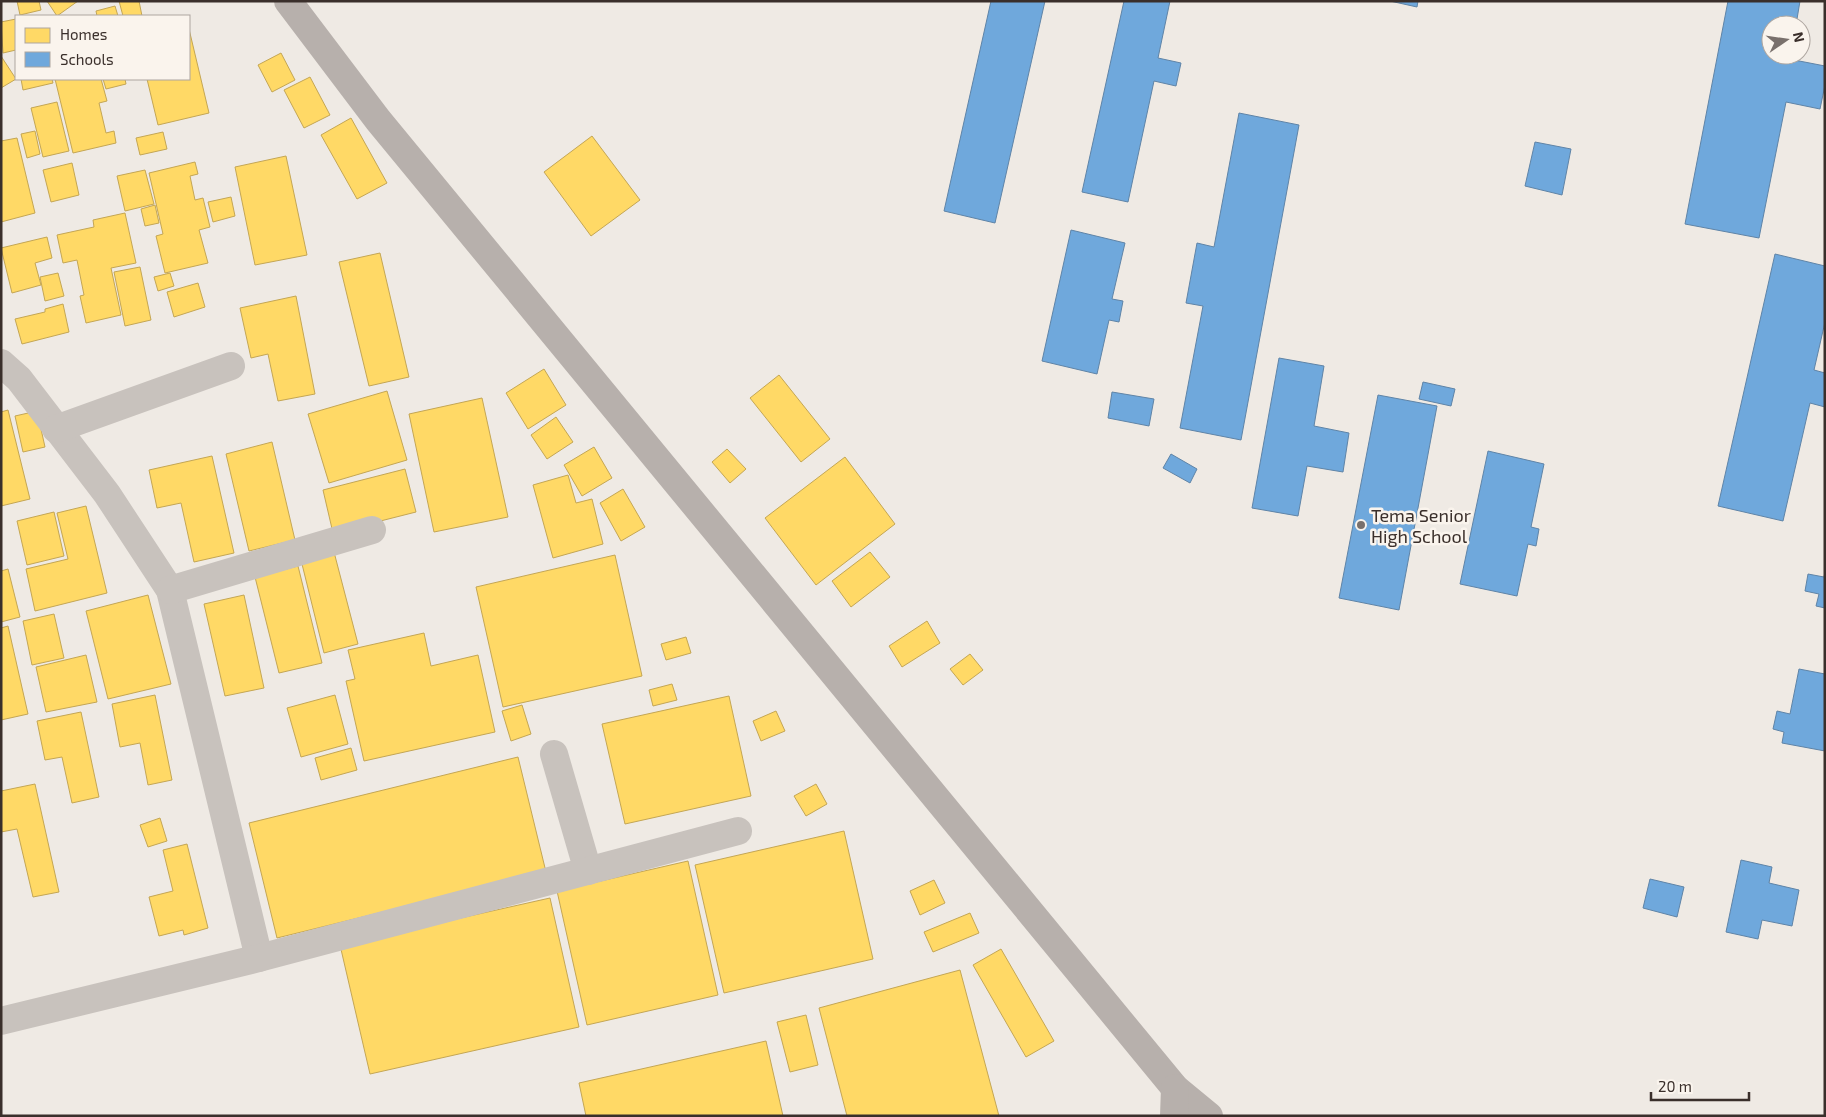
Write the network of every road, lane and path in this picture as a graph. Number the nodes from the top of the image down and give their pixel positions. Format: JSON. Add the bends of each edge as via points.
{"nodes":[{"id":1,"x":288,"y":1,"type":"edge"},
{"id":2,"x":1,"y":363,"type":"edge"},
{"id":3,"x":232,"y":366,"type":"dead end"},
{"id":4,"x":56,"y":428,"type":"junction"},
{"id":5,"x":372,"y":530,"type":"dead end"},
{"id":6,"x":170,"y":590,"type":"junction"},
{"id":7,"x":554,"y":754,"type":"dead end"},
{"id":8,"x":738,"y":831,"type":"dead end"},
{"id":9,"x":588,"y":871,"type":"junction"},
{"id":10,"x":259,"y":958,"type":"junction"},
{"id":11,"x":1,"y":1021,"type":"edge"},
{"id":12,"x":1176,"y":1088,"type":"junction"},
{"id":13,"x":1174,"y":1116,"type":"edge"},
{"id":14,"x":1209,"y":1116,"type":"edge"}],
"edges":[{"from":1,"to":12,"type":"main road","via":[[378,120]]},
{"from":2,"to":4,"type":"street","via":[[19,379]]},
{"from":3,"to":4,"type":"street"},
{"from":4,"to":6,"type":"street","via":[[107,494]]},
{"from":5,"to":6,"type":"street"},
{"from":6,"to":10,"type":"street"},
{"from":7,"to":9,"type":"street"},
{"from":8,"to":9,"type":"street"},
{"from":9,"to":10,"type":"street"},
{"from":10,"to":11,"type":"street"},
{"from":12,"to":13,"type":"main road"},
{"from":12,"to":14,"type":"main road"}]}
